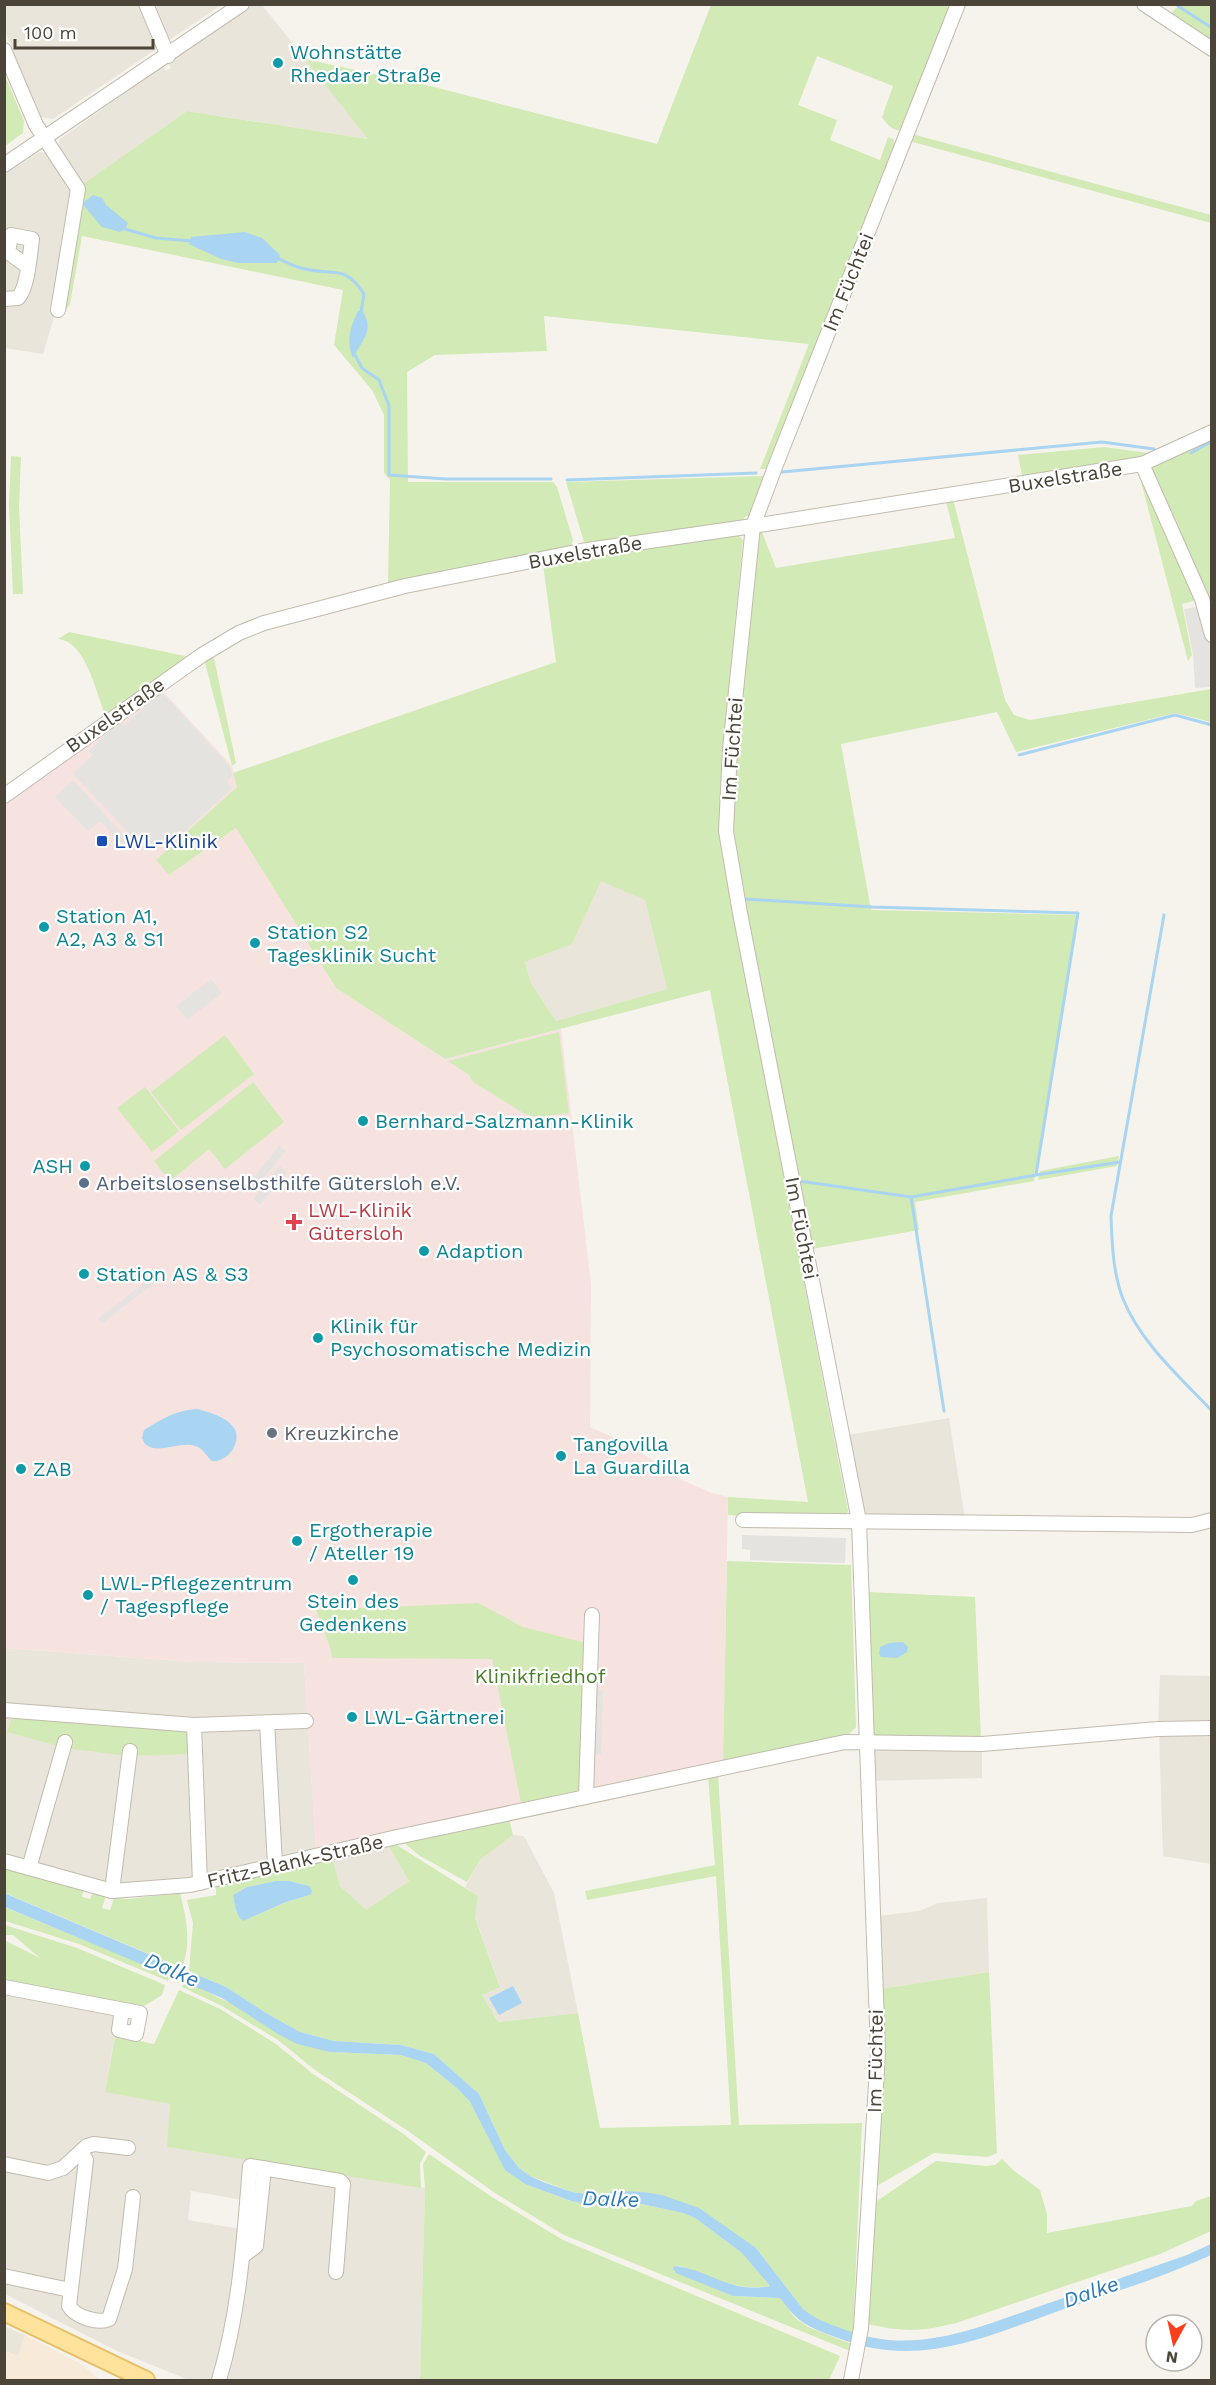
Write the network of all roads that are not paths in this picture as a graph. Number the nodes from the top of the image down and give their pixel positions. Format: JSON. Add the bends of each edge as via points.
{"nodes":[{"id":1,"x":146,"y":4,"type":"edge"},
{"id":2,"x":242,"y":4,"type":"edge"},
{"id":3,"x":958,"y":4,"type":"edge"},
{"id":4,"x":1144,"y":4,"type":"edge"},
{"id":5,"x":1212,"y":48,"type":"edge"},
{"id":6,"x":4,"y":50,"type":"edge"},
{"id":7,"x":168,"y":56,"type":"junction"},
{"id":8,"x":45,"y":139,"type":"junction"},
{"id":9,"x":4,"y":165,"type":"edge"},
{"id":10,"x":27,"y":266,"type":"dead end"},
{"id":11,"x":4,"y":299,"type":"edge"},
{"id":12,"x":58,"y":310,"type":"dead end"},
{"id":13,"x":1212,"y":432,"type":"edge"},
{"id":14,"x":1142,"y":464,"type":"junction"},
{"id":15,"x":753,"y":526,"type":"junction"},
{"id":16,"x":1212,"y":635,"type":"edge"},
{"id":17,"x":4,"y":796,"type":"edge"},
{"id":18,"x":743,"y":1520,"type":"dead end"},
{"id":19,"x":1212,"y":1520,"type":"edge"},
{"id":20,"x":858,"y":1521,"type":"junction"},
{"id":21,"x":592,"y":1615,"type":"dead end"},
{"id":22,"x":6,"y":1713,"type":"edge"},
{"id":23,"x":306,"y":1721,"type":"dead end"},
{"id":24,"x":267,"y":1723,"type":"junction"},
{"id":25,"x":194,"y":1725,"type":"junction"},
{"id":26,"x":1212,"y":1728,"type":"edge"},
{"id":27,"x":866,"y":1741,"type":"junction"},
{"id":28,"x":65,"y":1742,"type":"dead end"},
{"id":29,"x":130,"y":1750,"type":"dead end"},
{"id":30,"x":586,"y":1796,"type":"junction"},
{"id":31,"x":4,"y":1862,"type":"edge"},
{"id":32,"x":275,"y":1864,"type":"junction"},
{"id":33,"x":29,"y":1868,"type":"junction"},
{"id":34,"x":200,"y":1883,"type":"junction"},
{"id":35,"x":112,"y":1891,"type":"junction"},
{"id":36,"x":4,"y":1987,"type":"edge"},
{"id":37,"x":123,"y":2010,"type":"dead end"},
{"id":38,"x":128,"y":2148,"type":"dead end"},
{"id":39,"x":81,"y":2152,"type":"junction"},
{"id":40,"x":4,"y":2164,"type":"edge"},
{"id":41,"x":57,"y":2170,"type":"junction"},
{"id":42,"x":84,"y":2178,"type":"junction"},
{"id":43,"x":133,"y":2197,"type":"dead end"},
{"id":44,"x":336,"y":2272,"type":"dead end"},
{"id":45,"x":4,"y":2276,"type":"edge"},
{"id":46,"x":70,"y":2290,"type":"junction"},
{"id":47,"x":4,"y":2312,"type":"edge"},
{"id":48,"x":146,"y":2380,"type":"edge"},
{"id":49,"x":219,"y":2380,"type":"edge"},
{"id":50,"x":851,"y":2380,"type":"edge"}],
"edges":[{"from":1,"to":7,"type":"street"},
{"from":2,"to":7,"type":"street"},
{"from":3,"to":15,"type":"street","name":"Im Füchtei"},
{"from":4,"to":5,"type":"street"},
{"from":6,"to":8,"type":"street"},
{"from":7,"to":8,"type":"street"},
{"from":8,"to":9,"type":"street"},
{"from":8,"to":12,"type":"street","via":[[78,189]]},
{"from":10,"to":11,"type":"street","via":[[23,293],[18,298]]},
{"from":13,"to":14,"type":"street","name":"Buxelstraße"},
{"from":14,"to":15,"type":"street","name":"Buxelstraße"},
{"from":14,"to":16,"type":"street","via":[[1202,599]]},
{"from":15,"to":17,"type":"street","name":"Buxelstraße","via":[[581,550],[405,586],[264,623],[202,655]]},
{"from":15,"to":20,"type":"street","name":"Im Füchtei","via":[[730,748],[726,831]]},
{"from":18,"to":20,"type":"street"},
{"from":19,"to":20,"type":"street","via":[[1192,1525]]},
{"from":20,"to":27,"type":"street","name":"Im Füchtei"},
{"from":21,"to":30,"type":"street"},
{"from":22,"to":25,"type":"street"},
{"from":23,"to":24,"type":"street"},
{"from":24,"to":25,"type":"street"},
{"from":24,"to":32,"type":"street"},
{"from":25,"to":34,"type":"street"},
{"from":26,"to":27,"type":"street","via":[[982,1744]]},
{"from":27,"to":30,"type":"street","name":"Fritz-Blank-Straße","via":[[845,1742]]},
{"from":27,"to":50,"type":"street","name":"Im Füchtei","via":[[878,2052],[861,2328]]},
{"from":28,"to":33,"type":"street"},
{"from":29,"to":35,"type":"street"},
{"from":30,"to":32,"type":"street","name":"Fritz-Blank-Straße"},
{"from":31,"to":33,"type":"street","name":"Fritz-Blank-Straße"},
{"from":32,"to":34,"type":"street","name":"Fritz-Blank-Straße"},
{"from":33,"to":35,"type":"street","name":"Fritz-Blank-Straße"},
{"from":34,"to":35,"type":"street","name":"Fritz-Blank-Straße"},
{"from":36,"to":37,"type":"street"},
{"from":38,"to":39,"type":"street","via":[[94,2144]]},
{"from":39,"to":41,"type":"street"},
{"from":39,"to":42,"type":"street","via":[[86,2160]]},
{"from":40,"to":41,"type":"street","via":[[48,2173]]},
{"from":41,"to":42,"type":"street","via":[[60,2175]]},
{"from":42,"to":46,"type":"street"},
{"from":43,"to":46,"type":"street","via":[[125,2269],[110,2319],[74,2313],[69,2306]]},
{"from":44,"to":49,"type":"street","via":[[343,2184],[257,2167],[256,2246],[244,2255],[237,2308]]},
{"from":45,"to":46,"type":"street"},
{"from":47,"to":48,"type":"main road"}]}
